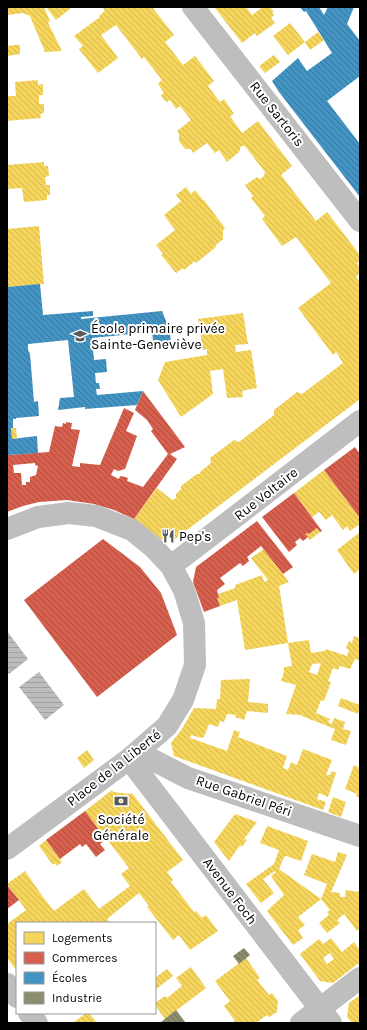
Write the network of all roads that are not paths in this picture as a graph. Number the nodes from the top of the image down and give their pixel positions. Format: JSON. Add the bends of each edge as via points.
{"nodes":[{"id":1,"x":193,"y":7,"type":"edge"},
{"id":2,"x":360,"y":222,"type":"edge"},
{"id":3,"x":360,"y":421,"type":"edge"},
{"id":4,"x":7,"y":530,"type":"edge"},
{"id":5,"x":171,"y":566,"type":"junction"},
{"id":6,"x":129,"y":759,"type":"junction"},
{"id":7,"x":177,"y":773,"type":"junction"},
{"id":8,"x":163,"y":803,"type":"junction"},
{"id":9,"x":360,"y":836,"type":"edge"},
{"id":10,"x":7,"y":849,"type":"edge"},
{"id":11,"x":360,"y":978,"type":"edge"},
{"id":12,"x":7,"y":984,"type":"edge"},
{"id":13,"x":16,"y":996,"type":"edge"},
{"id":14,"x":30,"y":1014,"type":"edge"},
{"id":15,"x":326,"y":1016,"type":"edge"},
{"id":16,"x":37,"y":1023,"type":"edge"},
{"id":17,"x":301,"y":1023,"type":"edge"}],
"edges":[{"from":1,"to":2,"type":"street","name":"Rue Sartoris"},
{"from":3,"to":5,"type":"street","name":"Rue Voltaire"},
{"from":4,"to":5,"type":"street","name":"Place de la Liberté","via":[[38,517],[69,513],[96,516],[132,530]]},
{"from":5,"to":6,"type":"street","name":"Place de la Liberté","via":[[184,590],[194,623],[195,665],[183,700],[167,726]]},
{"from":6,"to":7,"type":"street","name":"Rue Gabriel Péri","via":[[151,759]]},
{"from":6,"to":8,"type":"street","name":"Avenue Foch"},
{"from":6,"to":10,"type":"street","name":"Place de la Liberté"},
{"from":7,"to":8,"type":"street","via":[[165,780],[160,788]]},
{"from":7,"to":9,"type":"street","name":"Rue Gabriel Péri"},
{"from":8,"to":15,"type":"street","name":"Avenue Foch"},
{"from":11,"to":15,"type":"street"},
{"from":12,"to":13,"type":"street"},
{"from":14,"to":16,"type":"street"},
{"from":15,"to":17,"type":"street"}]}
